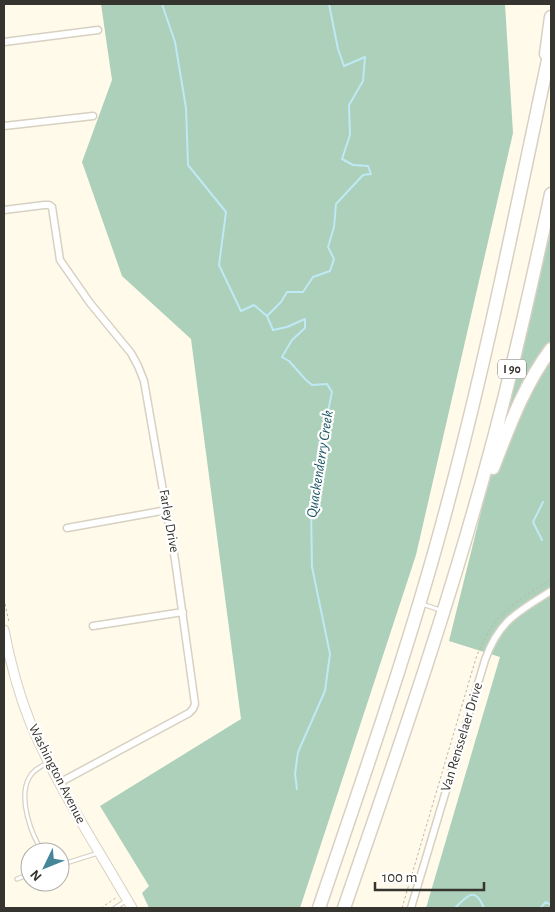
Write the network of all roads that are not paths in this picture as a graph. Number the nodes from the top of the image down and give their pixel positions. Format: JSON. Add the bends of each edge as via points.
{"nodes":[{"id":1,"x":551,"y":17,"type":"edge"},
{"id":2,"x":98,"y":30,"type":"dead end"},
{"id":3,"x":4,"y":42,"type":"edge"},
{"id":4,"x":551,"y":46,"type":"edge"},
{"id":5,"x":537,"y":111,"type":"junction"},
{"id":6,"x":93,"y":116,"type":"dead end"},
{"id":7,"x":4,"y":126,"type":"edge"},
{"id":8,"x":551,"y":194,"type":"edge"},
{"id":9,"x":4,"y":210,"type":"edge"},
{"id":10,"x":551,"y":349,"type":"edge"},
{"id":11,"x":167,"y":510,"type":"junction"},
{"id":12,"x":67,"y":528,"type":"dead end"},
{"id":13,"x":465,"y":543,"type":"junction"},
{"id":14,"x":551,"y":591,"type":"edge"},
{"id":15,"x":419,"y":604,"type":"junction"},
{"id":16,"x":444,"y":610,"type":"junction"},
{"id":17,"x":183,"y":612,"type":"junction"},
{"id":18,"x":93,"y":626,"type":"dead end"},
{"id":19,"x":7,"y":629,"type":"edge"},
{"id":20,"x":49,"y":762,"type":"junction"},
{"id":21,"x":59,"y":783,"type":"junction"},
{"id":22,"x":37,"y":842,"type":"edge"},
{"id":23,"x":99,"y":853,"type":"junction"},
{"id":24,"x":70,"y":862,"type":"edge"},
{"id":25,"x":20,"y":878,"type":"edge"},
{"id":26,"x":17,"y":879,"type":"dead end"},
{"id":27,"x":130,"y":904,"type":"edge"},
{"id":28,"x":115,"y":908,"type":"edge"},
{"id":29,"x":319,"y":908,"type":"edge"},
{"id":30,"x":344,"y":908,"type":"edge"},
{"id":31,"x":411,"y":908,"type":"edge"}],
"edges":[{"from":1,"to":5,"type":"highway"},
{"from":2,"to":3,"type":"street"},
{"from":4,"to":5,"type":"highway","number":"I 90"},
{"from":5,"to":15,"type":"highway","number":"I 90","via":[[472,407]]},
{"from":6,"to":7,"type":"street"},
{"from":8,"to":13,"type":"highway","number":"I 90","via":[[525,317]]},
{"from":9,"to":11,"type":"street","name":"Farley Drive","via":[[52,207],[60,260],[132,354],[144,381]]},
{"from":10,"to":13,"type":"highway","via":[[518,405]]},
{"from":11,"to":12,"type":"street"},
{"from":11,"to":17,"type":"street","name":"Farley Drive"},
{"from":13,"to":16,"type":"highway","number":"I 90"},
{"from":14,"to":31,"type":"street","name":"Van Rensselaer Drive","via":[[516,613],[492,641]]},
{"from":15,"to":16,"type":"lane"},
{"from":15,"to":29,"type":"highway","number":"I 90"},
{"from":16,"to":30,"type":"highway","number":"I 90"},
{"from":17,"to":18,"type":"street"},
{"from":17,"to":21,"type":"street","name":"Farley Drive","via":[[195,704],[193,709]]},
{"from":19,"to":20,"type":"street","name":"Washington Avenue","via":[[14,672],[29,719]]},
{"from":20,"to":21,"type":"street","name":"Washington Avenue"},
{"from":20,"to":22,"type":"lane","via":[[29,777],[25,790]]},
{"from":21,"to":23,"type":"street","name":"Washington Avenue"},
{"from":23,"to":24,"type":"lane"},
{"from":23,"to":27,"type":"street","name":"Washington Avenue"},
{"from":25,"to":26,"type":"lane"},
{"from":27,"to":28,"type":"lane"}]}
